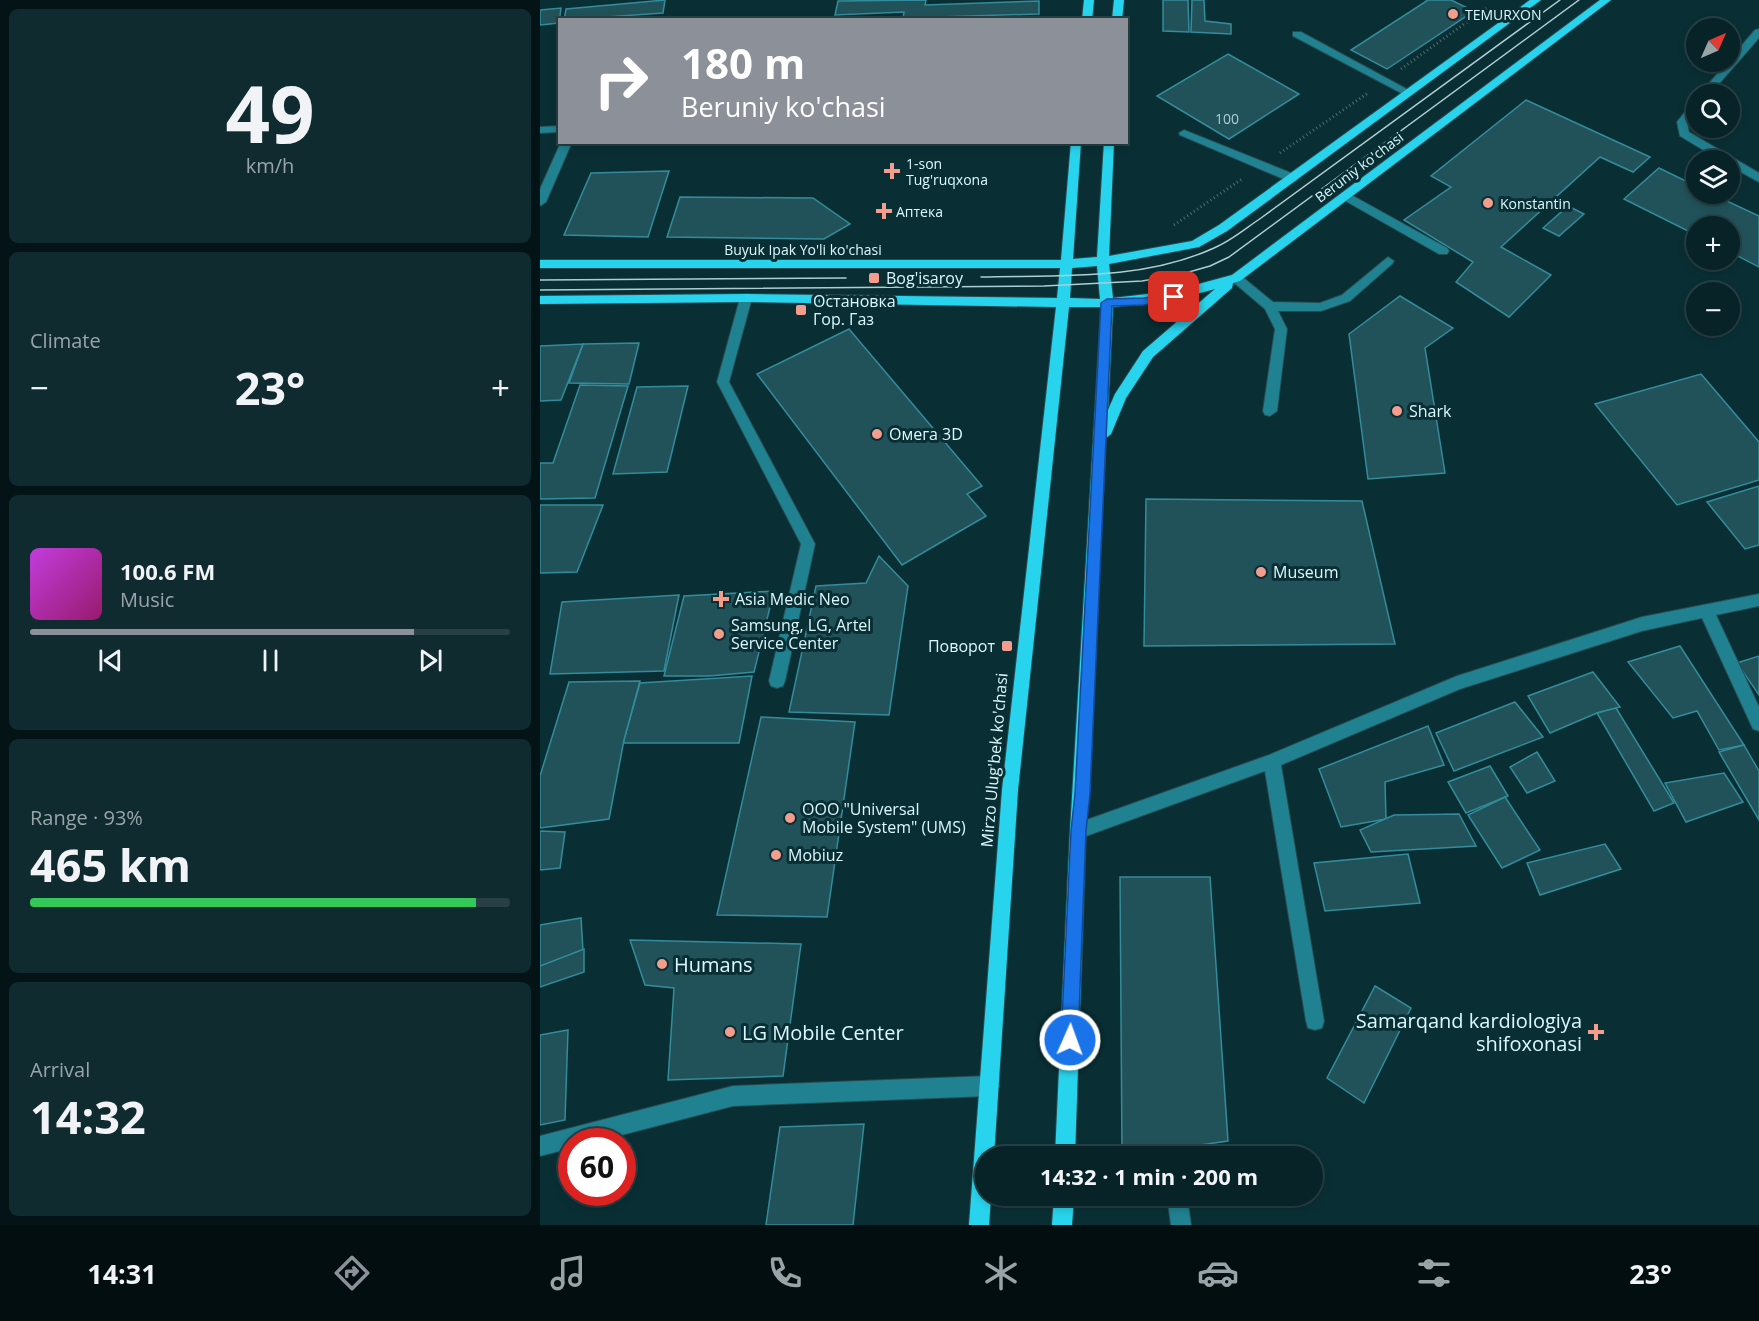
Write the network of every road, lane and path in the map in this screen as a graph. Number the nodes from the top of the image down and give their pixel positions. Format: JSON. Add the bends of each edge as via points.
{"nodes":[{"id":1,"x":1089,"y":0,"type":"edge"},
{"id":2,"x":1119,"y":0,"type":"edge"},
{"id":3,"x":1536,"y":0,"type":"edge"},
{"id":4,"x":1606,"y":0,"type":"edge"},
{"id":5,"x":1489,"y":7,"type":"dead end"},
{"id":6,"x":1087,"y":18,"type":"edge"},
{"id":7,"x":1117,"y":18,"type":"edge"},
{"id":8,"x":1759,"y":32,"type":"edge"},
{"id":9,"x":1297,"y":34,"type":"dead end"},
{"id":10,"x":1385,"y":80,"type":"junction"},
{"id":11,"x":1714,"y":84,"type":"edge"},
{"id":12,"x":1409,"y":93,"type":"junction"},
{"id":13,"x":1686,"y":117,"type":"edge"},
{"id":14,"x":558,"y":129,"type":"edge"},
{"id":15,"x":540,"y":130,"type":"edge"},
{"id":16,"x":1184,"y":133,"type":"dead end"},
{"id":17,"x":1686,"y":135,"type":"edge"},
{"id":18,"x":1691,"y":138,"type":"edge"},
{"id":19,"x":566,"y":144,"type":"edge"},
{"id":20,"x":1076,"y":144,"type":"edge"},
{"id":21,"x":1108,"y":144,"type":"edge"},
{"id":22,"x":1710,"y":150,"type":"edge"},
{"id":23,"x":1262,"y":165,"type":"junction"},
{"id":24,"x":1740,"y":168,"type":"edge"},
{"id":25,"x":1292,"y":178,"type":"junction"},
{"id":26,"x":1759,"y":178,"type":"edge"},
{"id":27,"x":1346,"y":196,"type":"junction"},
{"id":28,"x":540,"y":202,"type":"edge"},
{"id":29,"x":1174,"y":225,"type":"dead end"},
{"id":30,"x":1443,"y":251,"type":"dead end"},
{"id":31,"x":1103,"y":261,"type":"junction"},
{"id":32,"x":1388,"y":261,"type":"dead end"},
{"id":33,"x":540,"y":264,"type":"edge"},
{"id":34,"x":1066,"y":264,"type":"junction"},
{"id":35,"x":1236,"y":278,"type":"junction"},
{"id":36,"x":746,"y":298,"type":"junction"},
{"id":37,"x":540,"y":300,"type":"edge"},
{"id":38,"x":1063,"y":301,"type":"junction"},
{"id":39,"x":1107,"y":303,"type":"junction"},
{"id":40,"x":1270,"y":306,"type":"junction"},
{"id":41,"x":1270,"y":411,"type":"dead end"},
{"id":42,"x":1100,"y":442,"type":"junction"},
{"id":43,"x":1759,"y":600,"type":"edge"},
{"id":44,"x":1706,"y":610,"type":"junction"},
{"id":45,"x":777,"y":681,"type":"dead end"},
{"id":46,"x":1759,"y":724,"type":"edge"},
{"id":47,"x":1272,"y":761,"type":"junction"},
{"id":48,"x":1078,"y":831,"type":"junction"},
{"id":49,"x":1315,"y":1021,"type":"dead end"},
{"id":50,"x":989,"y":1086,"type":"junction"},
{"id":51,"x":540,"y":1146,"type":"edge"},
{"id":52,"x":1065,"y":1146,"type":"edge"},
{"id":53,"x":1063,"y":1206,"type":"edge"},
{"id":54,"x":1179,"y":1206,"type":"edge"},
{"id":55,"x":978,"y":1225,"type":"edge"},
{"id":56,"x":1062,"y":1225,"type":"edge"},
{"id":57,"x":1181,"y":1225,"type":"edge"}],
"edges":[{"from":1,"to":6,"type":"main road"},
{"from":2,"to":7,"type":"main road"},
{"from":3,"to":12,"type":"main road","name":"Beruniy ko'chasi"},
{"from":4,"to":27,"type":"main road","name":"Beruniy ko'chasi"},
{"from":5,"to":10,"type":"path"},
{"from":8,"to":11,"type":"street"},
{"from":9,"to":10,"type":"street"},
{"from":10,"to":12,"type":"street"},
{"from":10,"to":23,"type":"path"},
{"from":12,"to":25,"type":"main road","name":"Beruniy ko'chasi"},
{"from":13,"to":17,"type":"street","via":[[1682,122]]},
{"from":14,"to":15,"type":"street"},
{"from":16,"to":23,"type":"street"},
{"from":18,"to":22,"type":"street"},
{"from":19,"to":28,"type":"street"},
{"from":20,"to":34,"type":"main road","name":"Mirzo Ulug'bek ko'chasi"},
{"from":21,"to":31,"type":"main road"},
{"from":23,"to":25,"type":"street"},
{"from":23,"to":29,"type":"path"},
{"from":24,"to":26,"type":"street"},
{"from":25,"to":31,"type":"main road","name":"Beruniy ko'chasi","via":[[1195,244]]},
{"from":27,"to":30,"type":"street"},
{"from":27,"to":35,"type":"main road","name":"Beruniy ko'chasi"},
{"from":31,"to":34,"type":"main road","name":"Beruniy ko'chasi"},
{"from":31,"to":39,"type":"main road"},
{"from":32,"to":40,"type":"street","via":[[1346,298],[1321,307]]},
{"from":33,"to":34,"type":"main road","name":"Buyuk Ipak Yo'li ko'chasi"},
{"from":34,"to":38,"type":"main road","name":"Mirzo Ulug'bek ko'chasi"},
{"from":35,"to":39,"type":"main road","name":"Beruniy ko'chasi","via":[[1174,297]]},
{"from":35,"to":40,"type":"street"},
{"from":35,"to":42,"type":"main road","via":[[1148,354],[1120,397]]},
{"from":36,"to":37,"type":"main road"},
{"from":36,"to":38,"type":"main road"},
{"from":36,"to":45,"type":"street","via":[[723,382],[808,544]]},
{"from":38,"to":39,"type":"main road","name":"Beruniy ko'chasi"},
{"from":38,"to":50,"type":"main road","name":"Mirzo Ulug'bek ko'chasi","via":[[1010,790]]},
{"from":39,"to":42,"type":"main road"},
{"from":40,"to":41,"type":"street","via":[[1281,329]]},
{"from":42,"to":48,"type":"main road"},
{"from":43,"to":44,"type":"street"},
{"from":44,"to":46,"type":"street"},
{"from":44,"to":47,"type":"street","via":[[1642,624],[1457,683]]},
{"from":47,"to":48,"type":"street"},
{"from":47,"to":49,"type":"street"},
{"from":48,"to":52,"type":"main road"},
{"from":50,"to":51,"type":"street","via":[[734,1096]]},
{"from":50,"to":55,"type":"main road","name":"Mirzo Ulug'bek ko'chasi"},
{"from":53,"to":56,"type":"main road"},
{"from":54,"to":57,"type":"street"}]}
